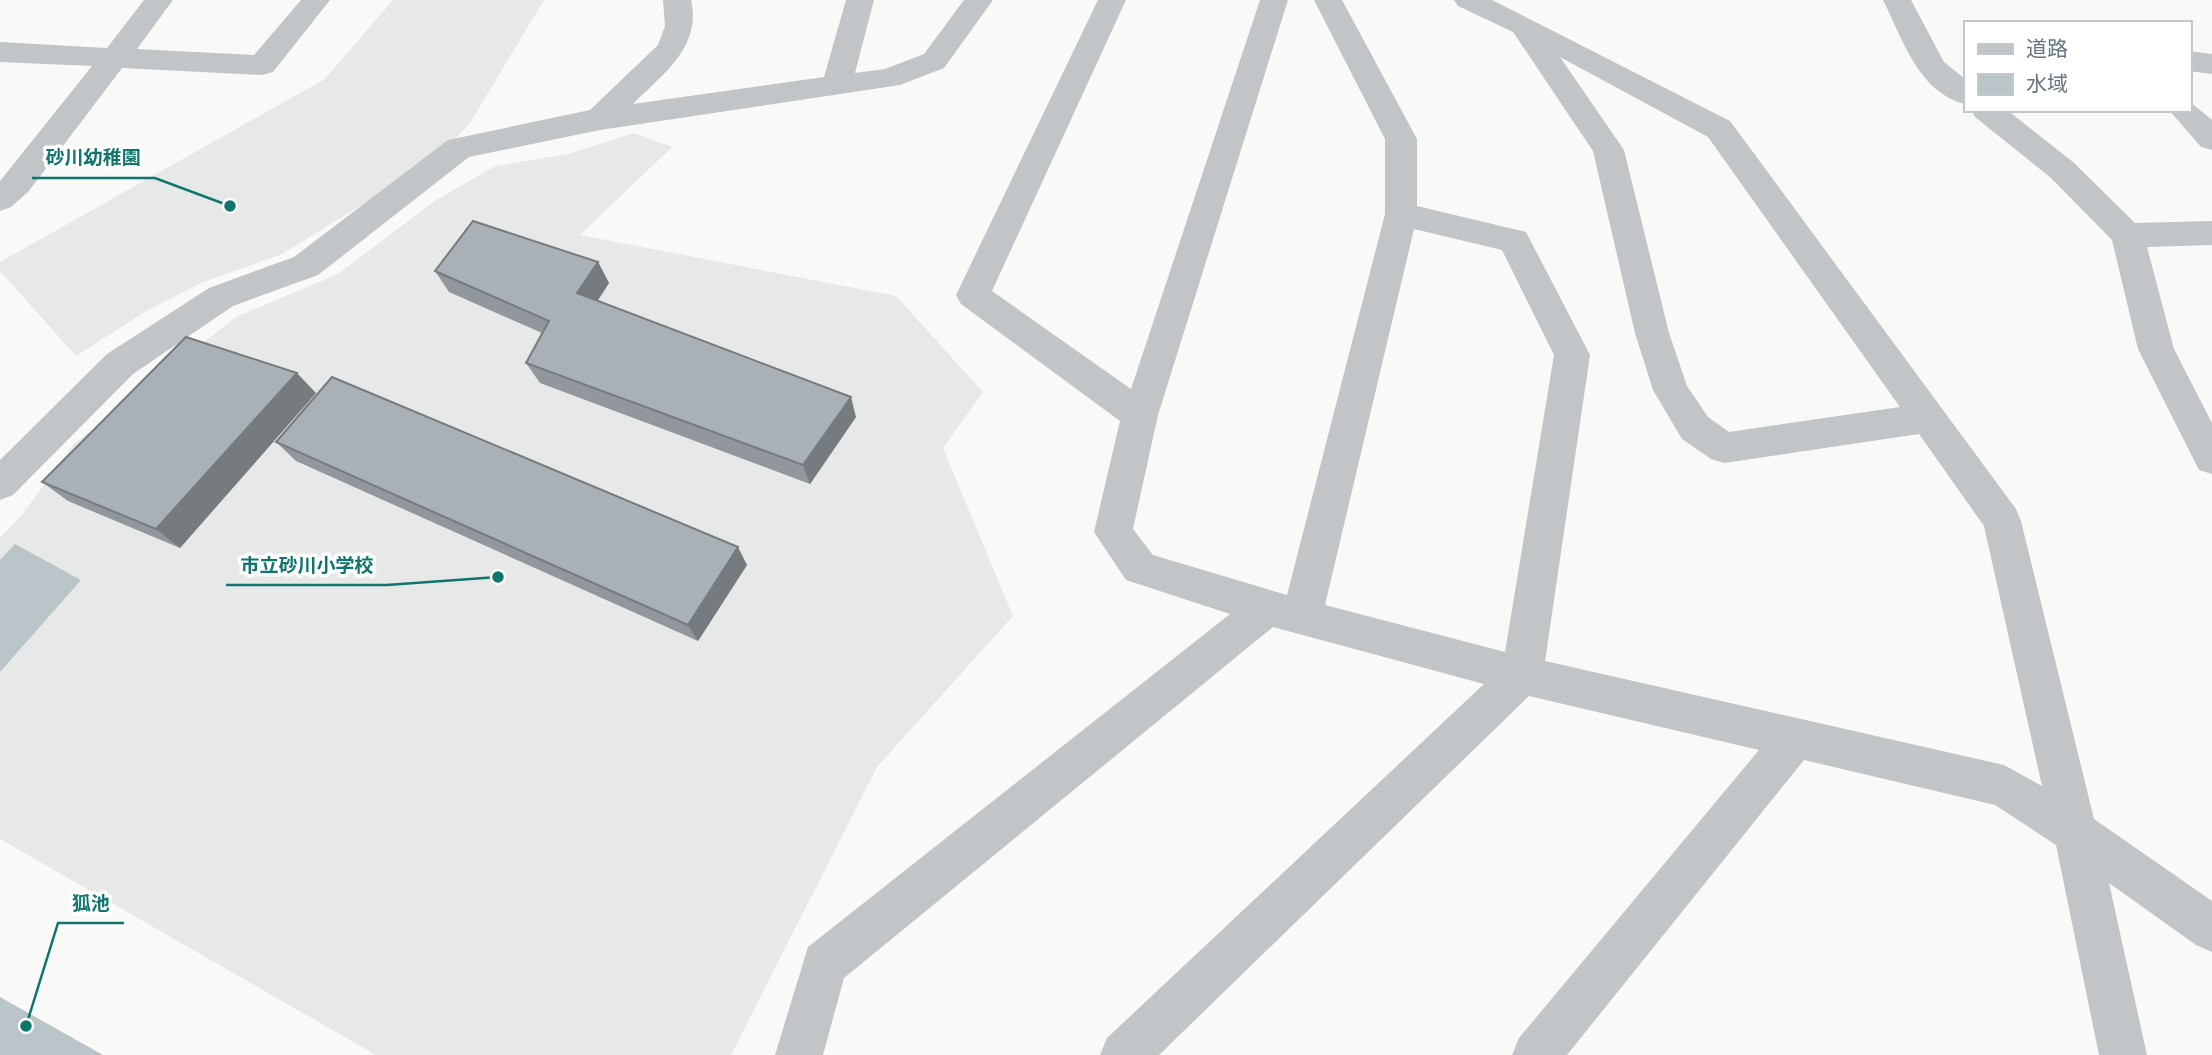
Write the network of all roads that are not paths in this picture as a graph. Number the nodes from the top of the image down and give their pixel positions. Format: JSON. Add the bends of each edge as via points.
{"nodes":[{"id":1,"x":159,"y":0,"type":"edge"},
{"id":2,"x":316,"y":0,"type":"edge"},
{"id":3,"x":677,"y":0,"type":"edge"},
{"id":4,"x":860,"y":0,"type":"edge"},
{"id":5,"x":979,"y":0,"type":"edge"},
{"id":6,"x":1112,"y":0,"type":"edge"},
{"id":7,"x":1274,"y":0,"type":"edge"},
{"id":8,"x":1328,"y":0,"type":"edge"},
{"id":9,"x":1468,"y":0,"type":"edge"},
{"id":10,"x":1897,"y":0,"type":"edge"},
{"id":11,"x":1523,"y":25,"type":"junction"},
{"id":12,"x":0,"y":52,"type":"edge"},
{"id":13,"x":115,"y":57,"type":"junction"},
{"id":14,"x":2191,"y":61,"type":"edge"},
{"id":15,"x":2212,"y":64,"type":"edge"},
{"id":16,"x":837,"y":85,"type":"junction"},
{"id":17,"x":1964,"y":93,"type":"edge"},
{"id":18,"x":1989,"y":112,"type":"edge"},
{"id":19,"x":2187,"y":112,"type":"edge"},
{"id":20,"x":600,"y":119,"type":"junction"},
{"id":21,"x":2212,"y":139,"type":"edge"},
{"id":22,"x":0,"y":199,"type":"edge"},
{"id":23,"x":1401,"y":214,"type":"junction"},
{"id":24,"x":2212,"y":233,"type":"edge"},
{"id":25,"x":2127,"y":235,"type":"junction"},
{"id":26,"x":1140,"y":415,"type":"junction"},
{"id":27,"x":1928,"y":418,"type":"junction"},
{"id":28,"x":2210,"y":450,"type":"edge"},
{"id":29,"x":6,"y":465,"type":"edge"},
{"id":30,"x":1284,"y":612,"type":"junction"},
{"id":31,"x":1522,"y":675,"type":"junction"},
{"id":32,"x":1795,"y":739,"type":"junction"},
{"id":33,"x":2075,"y":831,"type":"junction"},
{"id":34,"x":2212,"y":929,"type":"edge"},
{"id":35,"x":799,"y":1055,"type":"edge"},
{"id":36,"x":1124,"y":1055,"type":"edge"},
{"id":37,"x":1536,"y":1055,"type":"edge"},
{"id":38,"x":2123,"y":1055,"type":"edge"}],
"edges":[{"from":1,"to":13,"type":"street"},
{"from":2,"to":13,"type":"street","via":[[262,65]]},
{"from":3,"to":20,"type":"street","via":[[681,18],[670,50]]},
{"from":4,"to":16,"type":"street"},
{"from":5,"to":16,"type":"street","via":[[934,61],[889,78]]},
{"from":6,"to":26,"type":"street","via":[[973,295]]},
{"from":7,"to":26,"type":"street"},
{"from":8,"to":23,"type":"street","via":[[1401,139]]},
{"from":9,"to":11,"type":"street"},
{"from":10,"to":17,"type":"street","via":[[1932,68]]},
{"from":11,"to":27,"type":"street","via":[[1719,129]]},
{"from":11,"to":27,"type":"street","via":[[1608,150],[1652,333],[1671,390],[1695,428],[1724,448]]},
{"from":12,"to":13,"type":"street"},
{"from":13,"to":22,"type":"street","via":[[17,184]]},
{"from":14,"to":15,"type":"street"},
{"from":16,"to":20,"type":"street"},
{"from":18,"to":25,"type":"street","via":[[2062,170]]},
{"from":19,"to":21,"type":"street"},
{"from":20,"to":29,"type":"street","via":[[459,148],[306,265],[221,297],[120,365]]},
{"from":23,"to":30,"type":"street"},
{"from":23,"to":31,"type":"street","via":[[1514,242],[1572,355]]},
{"from":24,"to":25,"type":"street"},
{"from":25,"to":28,"type":"street","via":[[2156,349]]},
{"from":26,"to":30,"type":"street","via":[[1114,532],[1140,568]]},
{"from":27,"to":33,"type":"street","via":[[2002,521]]},
{"from":30,"to":31,"type":"street"},
{"from":30,"to":35,"type":"street","via":[[825,964]]},
{"from":31,"to":32,"type":"street"},
{"from":31,"to":36,"type":"street"},
{"from":32,"to":33,"type":"street","via":[[2004,786]]},
{"from":32,"to":37,"type":"street"},
{"from":33,"to":34,"type":"street"},
{"from":33,"to":38,"type":"street"}]}
